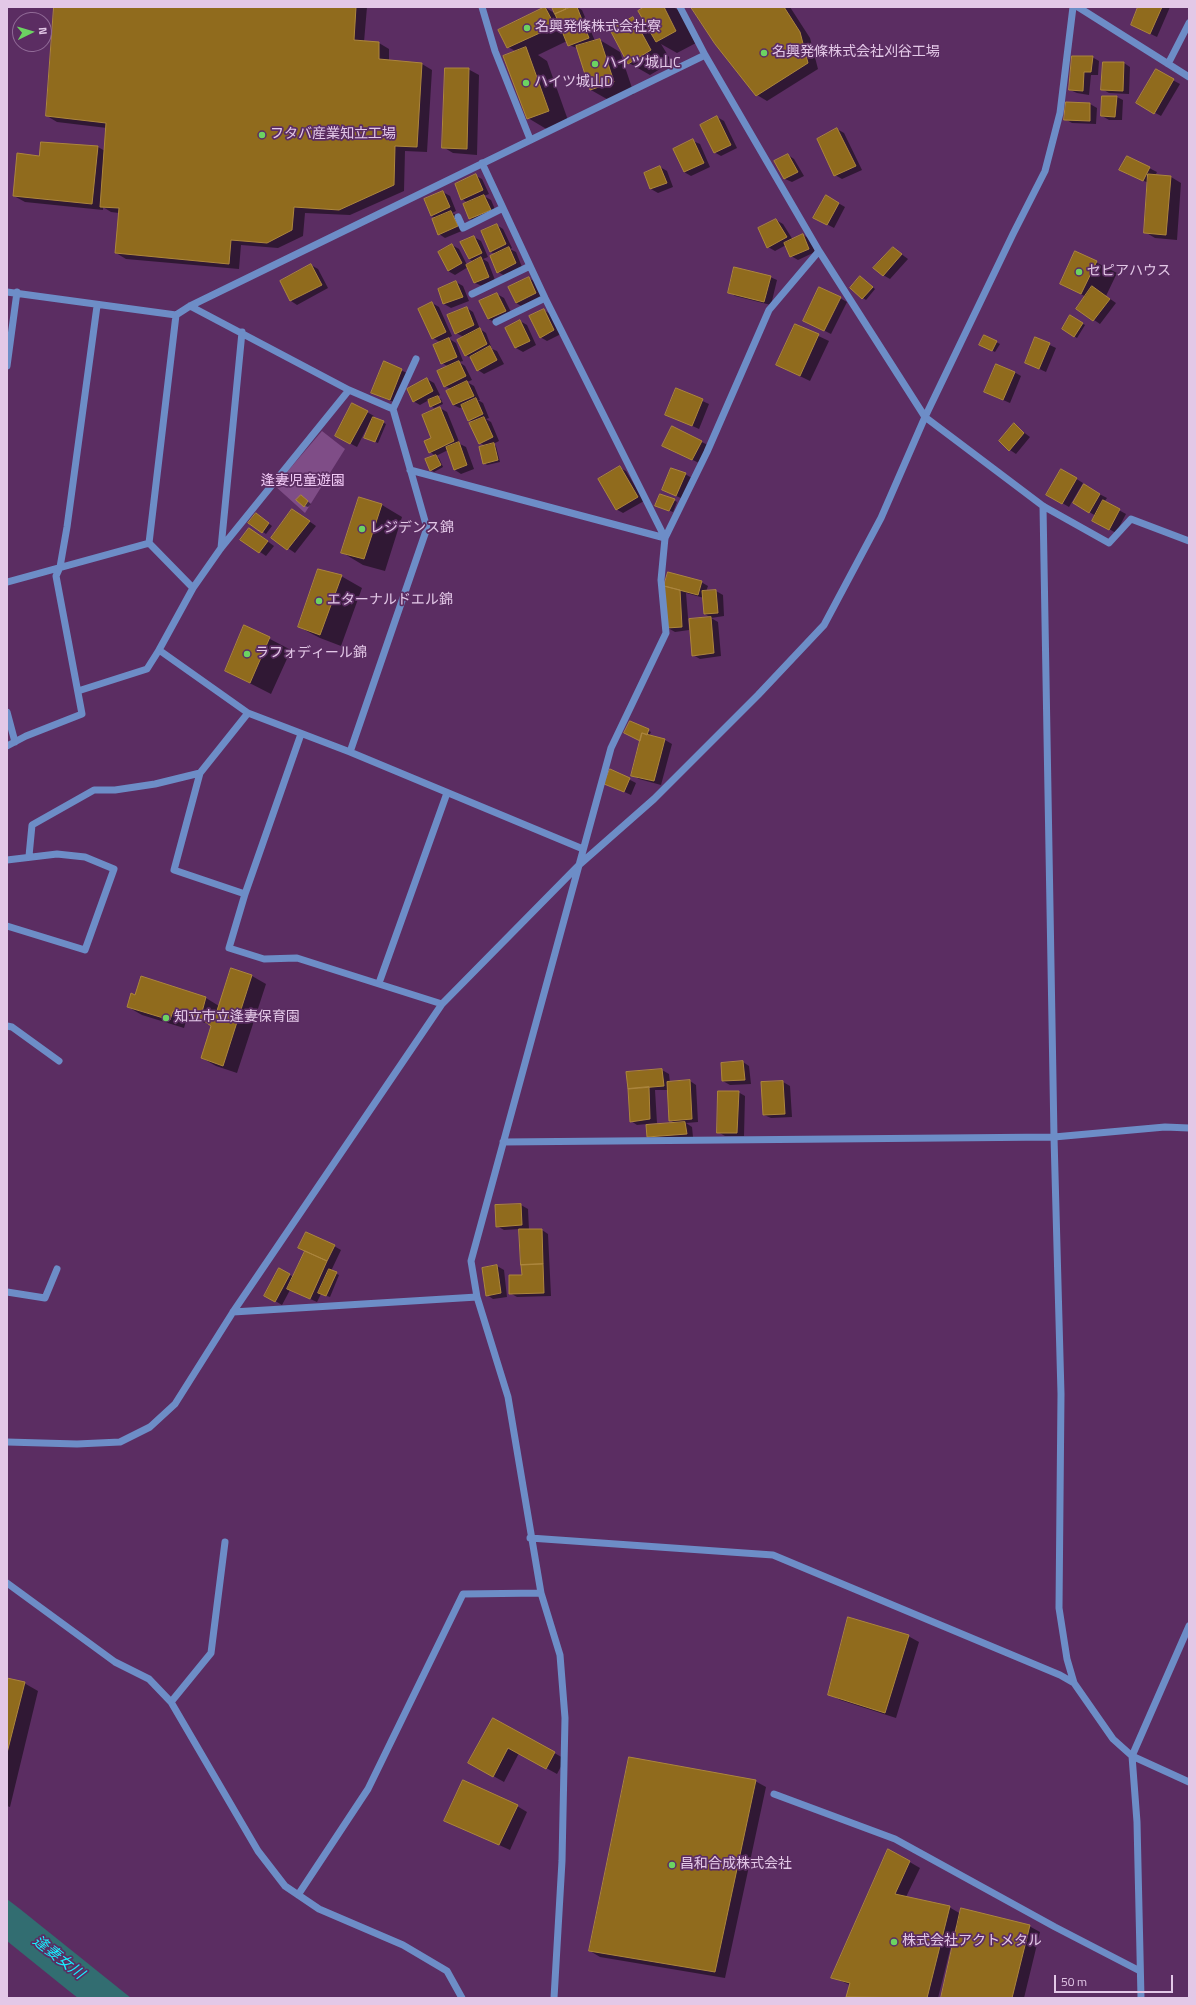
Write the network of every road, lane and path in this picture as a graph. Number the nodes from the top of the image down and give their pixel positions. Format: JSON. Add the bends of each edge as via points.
{"nodes":[{"id":1,"x":482,"y":7,"type":"edge"},
{"id":2,"x":680,"y":7,"type":"edge"},
{"id":3,"x":1073,"y":7,"type":"edge"},
{"id":4,"x":1078,"y":7,"type":"edge"},
{"id":5,"x":1189,"y":23,"type":"edge"},
{"id":6,"x":705,"y":55,"type":"junction"},
{"id":7,"x":1168,"y":64,"type":"junction"},
{"id":8,"x":1189,"y":77,"type":"edge"},
{"id":9,"x":530,"y":140,"type":"junction"},
{"id":10,"x":482,"y":163,"type":"junction"},
{"id":11,"x":503,"y":208,"type":"junction"},
{"id":12,"x":458,"y":217,"type":"dead end"},
{"id":13,"x":819,"y":251,"type":"junction"},
{"id":14,"x":530,"y":266,"type":"junction"},
{"id":15,"x":7,"y":292,"type":"edge"},
{"id":16,"x":17,"y":292,"type":"junction"},
{"id":17,"x":472,"y":294,"type":"dead end"},
{"id":18,"x":546,"y":298,"type":"junction"},
{"id":19,"x":97,"y":306,"type":"junction"},
{"id":20,"x":190,"y":306,"type":"junction"},
{"id":21,"x":176,"y":315,"type":"junction"},
{"id":22,"x":496,"y":322,"type":"dead end"},
{"id":23,"x":242,"y":332,"type":"junction"},
{"id":24,"x":416,"y":359,"type":"dead end"},
{"id":25,"x":7,"y":366,"type":"edge"},
{"id":26,"x":349,"y":390,"type":"junction"},
{"id":27,"x":393,"y":409,"type":"junction"},
{"id":28,"x":925,"y":417,"type":"junction"},
{"id":29,"x":410,"y":470,"type":"junction"},
{"id":30,"x":1043,"y":506,"type":"junction"},
{"id":31,"x":665,"y":538,"type":"junction"},
{"id":32,"x":1189,"y":541,"type":"edge"},
{"id":33,"x":149,"y":543,"type":"junction"},
{"id":34,"x":221,"y":548,"type":"junction"},
{"id":35,"x":60,"y":567,"type":"junction"},
{"id":36,"x":7,"y":582,"type":"edge"},
{"id":37,"x":193,"y":588,"type":"junction"},
{"id":38,"x":159,"y":650,"type":"junction"},
{"id":39,"x":78,"y":691,"type":"junction"},
{"id":40,"x":7,"y":712,"type":"edge"},
{"id":41,"x":248,"y":713,"type":"junction"},
{"id":42,"x":301,"y":734,"type":"junction"},
{"id":43,"x":15,"y":742,"type":"junction"},
{"id":44,"x":7,"y":746,"type":"edge"},
{"id":45,"x":350,"y":752,"type":"junction"},
{"id":46,"x":200,"y":773,"type":"junction"},
{"id":47,"x":448,"y":793,"type":"junction"},
{"id":48,"x":583,"y":849,"type":"junction"},
{"id":49,"x":28,"y":856,"type":"junction"},
{"id":50,"x":7,"y":860,"type":"edge"},
{"id":51,"x":579,"y":865,"type":"junction"},
{"id":52,"x":245,"y":894,"type":"junction"},
{"id":53,"x":7,"y":926,"type":"edge"},
{"id":54,"x":379,"y":983,"type":"junction"},
{"id":55,"x":442,"y":1004,"type":"junction"},
{"id":56,"x":7,"y":1026,"type":"edge"},
{"id":57,"x":60,"y":1061,"type":"dead end"},
{"id":58,"x":1189,"y":1128,"type":"edge"},
{"id":59,"x":1054,"y":1137,"type":"junction"},
{"id":60,"x":503,"y":1142,"type":"junction"},
{"id":61,"x":57,"y":1269,"type":"dead end"},
{"id":62,"x":7,"y":1292,"type":"edge"},
{"id":63,"x":477,"y":1297,"type":"junction"},
{"id":64,"x":233,"y":1312,"type":"junction"},
{"id":65,"x":7,"y":1442,"type":"edge"},
{"id":66,"x":530,"y":1538,"type":"junction"},
{"id":67,"x":225,"y":1542,"type":"dead end"},
{"id":68,"x":7,"y":1583,"type":"edge"},
{"id":69,"x":541,"y":1593,"type":"junction"},
{"id":70,"x":1189,"y":1626,"type":"edge"},
{"id":71,"x":1074,"y":1683,"type":"junction"},
{"id":72,"x":171,"y":1702,"type":"junction"},
{"id":73,"x":1132,"y":1756,"type":"junction"},
{"id":74,"x":1189,"y":1782,"type":"edge"},
{"id":75,"x":774,"y":1794,"type":"dead end"},
{"id":76,"x":298,"y":1895,"type":"junction"},
{"id":77,"x":1140,"y":1971,"type":"junction"},
{"id":78,"x":462,"y":1998,"type":"edge"},
{"id":79,"x":554,"y":1998,"type":"edge"},
{"id":80,"x":1141,"y":1998,"type":"edge"}],
"edges":[{"from":1,"to":9,"type":"street","via":[[495,51]]},
{"from":2,"to":6,"type":"street"},
{"from":3,"to":28,"type":"street","via":[[1060,113],[1045,171]]},
{"from":4,"to":7,"type":"street"},
{"from":5,"to":7,"type":"street"},
{"from":6,"to":9,"type":"street"},
{"from":6,"to":13,"type":"street"},
{"from":7,"to":8,"type":"street"},
{"from":9,"to":10,"type":"street"},
{"from":10,"to":11,"type":"street"},
{"from":10,"to":20,"type":"street"},
{"from":11,"to":12,"type":"street","via":[[463,228]]},
{"from":11,"to":14,"type":"street"},
{"from":13,"to":28,"type":"street"},
{"from":13,"to":31,"type":"street","via":[[769,310],[707,452]]},
{"from":14,"to":17,"type":"street"},
{"from":14,"to":18,"type":"street"},
{"from":15,"to":16,"type":"street"},
{"from":16,"to":19,"type":"street"},
{"from":16,"to":25,"type":"street"},
{"from":18,"to":22,"type":"street"},
{"from":18,"to":31,"type":"street"},
{"from":19,"to":21,"type":"street"},
{"from":19,"to":35,"type":"street","via":[[68,527]]},
{"from":20,"to":21,"type":"street"},
{"from":20,"to":23,"type":"street"},
{"from":21,"to":33,"type":"street"},
{"from":23,"to":26,"type":"street"},
{"from":23,"to":34,"type":"street"},
{"from":24,"to":27,"type":"street"},
{"from":26,"to":27,"type":"street"},
{"from":26,"to":34,"type":"street"},
{"from":27,"to":29,"type":"street"},
{"from":28,"to":30,"type":"street"},
{"from":28,"to":51,"type":"street","via":[[881,518],[824,626],[654,799]]},
{"from":29,"to":31,"type":"street"},
{"from":29,"to":45,"type":"street","via":[[427,528]]},
{"from":30,"to":32,"type":"street","via":[[1109,543],[1131,519]]},
{"from":30,"to":59,"type":"street"},
{"from":31,"to":48,"type":"street","via":[[661,580],[666,633],[611,748]]},
{"from":33,"to":35,"type":"street"},
{"from":33,"to":37,"type":"street"},
{"from":34,"to":37,"type":"street"},
{"from":35,"to":36,"type":"street"},
{"from":35,"to":39,"type":"street","via":[[56,576]]},
{"from":37,"to":38,"type":"street"},
{"from":38,"to":39,"type":"street","via":[[147,669]]},
{"from":38,"to":41,"type":"street"},
{"from":39,"to":43,"type":"street","via":[[82,714]]},
{"from":40,"to":43,"type":"street"},
{"from":41,"to":42,"type":"street"},
{"from":41,"to":46,"type":"street"},
{"from":42,"to":45,"type":"street"},
{"from":42,"to":52,"type":"street"},
{"from":43,"to":44,"type":"street"},
{"from":45,"to":47,"type":"street"},
{"from":46,"to":49,"type":"street","via":[[155,784],[115,790],[94,790],[32,825]]},
{"from":46,"to":52,"type":"street","via":[[174,870]]},
{"from":47,"to":48,"type":"street"},
{"from":47,"to":54,"type":"street"},
{"from":48,"to":51,"type":"street"},
{"from":49,"to":50,"type":"street"},
{"from":49,"to":53,"type":"street","via":[[57,854],[85,857],[114,869],[85,950]]},
{"from":51,"to":55,"type":"street"},
{"from":51,"to":60,"type":"street"},
{"from":52,"to":54,"type":"street","via":[[229,948],[264,959],[297,958]]},
{"from":54,"to":55,"type":"street"},
{"from":55,"to":64,"type":"street"},
{"from":56,"to":57,"type":"street"},
{"from":58,"to":59,"type":"street","via":[[1165,1127]]},
{"from":59,"to":60,"type":"street"},
{"from":59,"to":71,"type":"street","via":[[1061,1394],[1059,1608],[1067,1660]]},
{"from":60,"to":63,"type":"street","via":[[471,1261]]},
{"from":61,"to":62,"type":"street","via":[[45,1298]]},
{"from":63,"to":64,"type":"street"},
{"from":63,"to":66,"type":"street","via":[[508,1397]]},
{"from":64,"to":65,"type":"street","via":[[175,1404],[150,1427],[120,1442]]},
{"from":66,"to":69,"type":"street"},
{"from":66,"to":71,"type":"street","via":[[773,1555]]},
{"from":67,"to":72,"type":"street","via":[[211,1653]]},
{"from":68,"to":72,"type":"street","via":[[115,1662],[149,1679]]},
{"from":69,"to":76,"type":"street","via":[[463,1594],[368,1789]]},
{"from":69,"to":79,"type":"street","via":[[560,1655],[565,1718],[562,1861]]},
{"from":70,"to":73,"type":"street"},
{"from":71,"to":73,"type":"street","via":[[1113,1739]]},
{"from":72,"to":76,"type":"street","via":[[258,1851],[285,1886]]},
{"from":73,"to":74,"type":"street"},
{"from":73,"to":77,"type":"street","via":[[1137,1822]]},
{"from":75,"to":77,"type":"street","via":[[895,1839]]},
{"from":76,"to":78,"type":"street","via":[[319,1909],[403,1945],[446,1971]]},
{"from":77,"to":80,"type":"street"}]}
